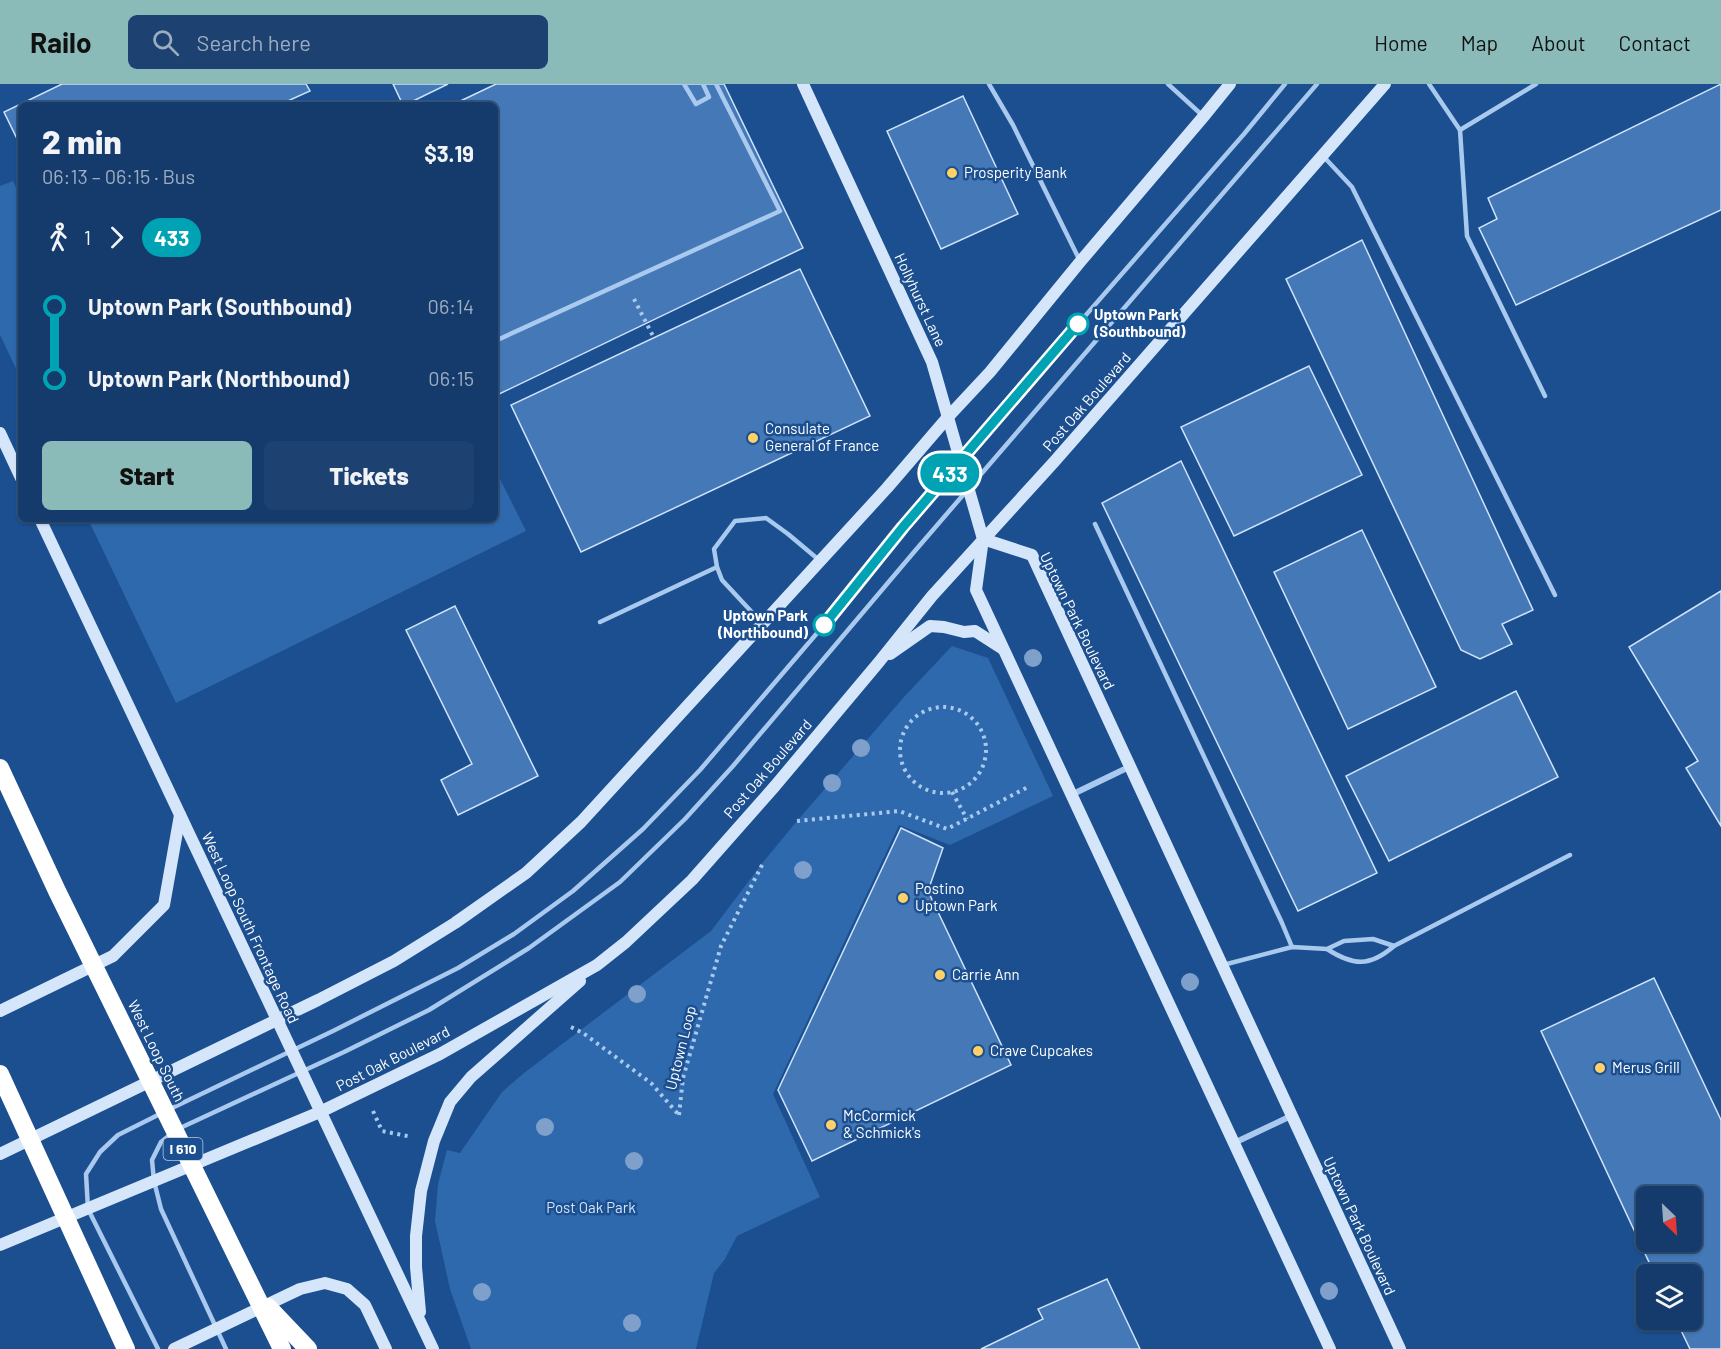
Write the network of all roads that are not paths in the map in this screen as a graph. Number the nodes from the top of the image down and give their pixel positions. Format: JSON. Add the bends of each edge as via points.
{"nodes":[{"id":1,"x":684,"y":84,"type":"edge"},
{"id":2,"x":703,"y":84,"type":"edge"},
{"id":3,"x":716,"y":84,"type":"edge"},
{"id":4,"x":803,"y":84,"type":"edge"},
{"id":5,"x":989,"y":84,"type":"edge"},
{"id":6,"x":1168,"y":84,"type":"edge"},
{"id":7,"x":1230,"y":84,"type":"edge"},
{"id":8,"x":1285,"y":84,"type":"edge"},
{"id":9,"x":1317,"y":84,"type":"edge"},
{"id":10,"x":1385,"y":84,"type":"edge"},
{"id":11,"x":1429,"y":84,"type":"edge"},
{"id":12,"x":1536,"y":84,"type":"edge"},
{"id":13,"x":1204,"y":116,"type":"junction"},
{"id":14,"x":1460,"y":130,"type":"junction"},
{"id":15,"x":1322,"y":155,"type":"junction"},
{"id":16,"x":1080,"y":262,"type":"junction"},
{"id":17,"x":498,"y":340,"type":"edge"},
{"id":18,"x":1545,"y":396,"type":"dead end"},
{"id":19,"x":948,"y":417,"type":"junction"},
{"id":20,"x":0,"y":433,"type":"edge"},
{"id":21,"x":961,"y":461,"type":"junction"},
{"id":22,"x":18,"y":472,"type":"edge"},
{"id":23,"x":969,"y":488,"type":"junction"},
{"id":24,"x":41,"y":522,"type":"edge"},
{"id":25,"x":1095,"y":524,"type":"dead end"},
{"id":26,"x":983,"y":539,"type":"junction"},
{"id":27,"x":821,"y":562,"type":"junction"},
{"id":28,"x":717,"y":567,"type":"junction"},
{"id":29,"x":1555,"y":595,"type":"dead end"},
{"id":30,"x":600,"y":622,"type":"dead end"},
{"id":31,"x":763,"y":623,"type":"junction"},
{"id":32,"x":1004,"y":649,"type":"junction"},
{"id":33,"x":879,"y":662,"type":"junction"},
{"id":34,"x":1129,"y":767,"type":"junction"},
{"id":35,"x":0,"y":768,"type":"edge"},
{"id":36,"x":1071,"y":795,"type":"junction"},
{"id":37,"x":180,"y":815,"type":"junction"},
{"id":38,"x":1570,"y":855,"type":"dead end"},
{"id":39,"x":1394,"y":946,"type":"junction"},
{"id":40,"x":1292,"y":947,"type":"junction"},
{"id":41,"x":1328,"y":949,"type":"junction"},
{"id":42,"x":597,"y":965,"type":"junction"},
{"id":43,"x":1222,"y":965,"type":"junction"},
{"id":44,"x":0,"y":1011,"type":"edge"},
{"id":45,"x":277,"y":1020,"type":"junction"},
{"id":46,"x":292,"y":1050,"type":"junction"},
{"id":47,"x":302,"y":1071,"type":"junction"},
{"id":48,"x":0,"y":1074,"type":"edge"},
{"id":49,"x":320,"y":1112,"type":"junction"},
{"id":50,"x":1292,"y":1116,"type":"junction"},
{"id":51,"x":1234,"y":1143,"type":"junction"},
{"id":52,"x":0,"y":1154,"type":"edge"},
{"id":53,"x":154,"y":1181,"type":"junction"},
{"id":54,"x":88,"y":1209,"type":"junction"},
{"id":55,"x":0,"y":1245,"type":"edge"},
{"id":56,"x":254,"y":1293,"type":"junction"},
{"id":57,"x":421,"y":1323,"type":"junction"},
{"id":58,"x":217,"y":1329,"type":"junction"},
{"id":59,"x":126,"y":1349,"type":"edge"},
{"id":60,"x":158,"y":1349,"type":"edge"},
{"id":61,"x":174,"y":1349,"type":"edge"},
{"id":62,"x":226,"y":1349,"type":"edge"},
{"id":63,"x":282,"y":1349,"type":"edge"},
{"id":64,"x":308,"y":1349,"type":"edge"},
{"id":65,"x":386,"y":1349,"type":"edge"},
{"id":66,"x":433,"y":1349,"type":"edge"},
{"id":67,"x":1330,"y":1349,"type":"edge"},
{"id":68,"x":1400,"y":1349,"type":"edge"}],
"edges":[{"from":1,"to":2,"type":"lane","via":[[696,104],[709,97]]},
{"from":3,"to":17,"type":"lane","via":[[780,211]]},
{"from":4,"to":19,"type":"main road","name":"Hollyhurst Lane","via":[[932,362]]},
{"from":5,"to":16,"type":"lane"},
{"from":6,"to":13,"type":"lane"},
{"from":7,"to":13,"type":"main road"},
{"from":8,"to":21,"type":"lane"},
{"from":9,"to":23,"type":"lane"},
{"from":10,"to":15,"type":"main road","name":"Post Oak Boulevard"},
{"from":11,"to":14,"type":"lane"},
{"from":12,"to":14,"type":"lane"},
{"from":13,"to":16,"type":"main road"},
{"from":14,"to":18,"type":"lane","via":[[1467,236]]},
{"from":15,"to":26,"type":"main road","name":"Post Oak Boulevard"},
{"from":15,"to":29,"type":"lane","via":[[1352,187]]},
{"from":16,"to":19,"type":"main road"},
{"from":19,"to":21,"type":"main road","name":"Hollyhurst Lane"},
{"from":19,"to":27,"type":"main road"},
{"from":20,"to":22,"type":"main road"},
{"from":21,"to":23,"type":"main road","name":"Hollyhurst Lane"},
{"from":21,"to":46,"type":"lane","via":[[700,770],[643,829],[573,891],[458,968]]},
{"from":23,"to":26,"type":"main road","name":"Hollyhurst Lane"},
{"from":23,"to":47,"type":"lane","via":[[733,766],[620,882],[529,948],[429,1010]]},
{"from":24,"to":37,"type":"main road","name":"West Loop South Frontage Road"},
{"from":25,"to":40,"type":"lane"},
{"from":26,"to":32,"type":"main road","via":[[976,590]]},
{"from":26,"to":33,"type":"main road","name":"Post Oak Boulevard"},
{"from":26,"to":34,"type":"main road","name":"Uptown Park Boulevard","via":[[1032,555]]},
{"from":27,"to":28,"type":"lane","via":[[766,518],[735,521],[714,549]]},
{"from":27,"to":31,"type":"main road"},
{"from":28,"to":30,"type":"lane"},
{"from":28,"to":31,"type":"lane","via":[[722,580]]},
{"from":31,"to":45,"type":"main road","via":[[581,822],[526,873],[394,962]]},
{"from":32,"to":33,"type":"main road","via":[[975,632],[930,626]]},
{"from":32,"to":36,"type":"main road"},
{"from":33,"to":42,"type":"main road","name":"Post Oak Boulevard","via":[[692,880]]},
{"from":34,"to":36,"type":"street"},
{"from":34,"to":43,"type":"main road","name":"Uptown Park Boulevard"},
{"from":35,"to":56,"type":"highway","name":"West Loop South","number":"I 610"},
{"from":36,"to":51,"type":"main road"},
{"from":37,"to":44,"type":"main road","via":[[164,905],[113,956]]},
{"from":37,"to":45,"type":"main road","name":"West Loop South Frontage Road"},
{"from":38,"to":39,"type":"lane"},
{"from":39,"to":41,"type":"lane","via":[[1373,939],[1344,941]]},
{"from":39,"to":41,"type":"lane","via":[[1368,961],[1347,960]]},
{"from":40,"to":41,"type":"lane"},
{"from":40,"to":43,"type":"lane"},
{"from":42,"to":49,"type":"main road","name":"Post Oak Boulevard","via":[[440,1054]]},
{"from":42,"to":57,"type":"main road","via":[[471,1077],[450,1102],[434,1141],[421,1191],[416,1267]]},
{"from":43,"to":50,"type":"main road","name":"Uptown Park Boulevard"},
{"from":45,"to":46,"type":"main road","name":"West Loop South Frontage Road"},
{"from":45,"to":52,"type":"main road"},
{"from":46,"to":47,"type":"main road","name":"West Loop South Frontage Road"},
{"from":46,"to":54,"type":"lane","via":[[118,1135],[100,1152],[87,1174]]},
{"from":47,"to":49,"type":"main road","name":"West Loop South Frontage Road"},
{"from":47,"to":53,"type":"lane","via":[[182,1126],[161,1142],[152,1160]]},
{"from":48,"to":59,"type":"highway"},
{"from":49,"to":53,"type":"main road","name":"Post Oak Boulevard"},
{"from":49,"to":57,"type":"main road","name":"West Loop South Frontage Road"},
{"from":50,"to":51,"type":"street"},
{"from":50,"to":68,"type":"main road","name":"Uptown Park Boulevard"},
{"from":51,"to":67,"type":"main road"},
{"from":53,"to":54,"type":"main road","name":"Post Oak Boulevard"},
{"from":53,"to":58,"type":"lane","via":[[161,1209]]},
{"from":54,"to":55,"type":"main road","name":"Post Oak Boulevard"},
{"from":54,"to":60,"type":"lane"},
{"from":56,"to":63,"type":"highway","name":"West Loop South","number":"I 610"},
{"from":56,"to":64,"type":"highway"},
{"from":57,"to":66,"type":"main road","name":"West Loop South Frontage Road"},
{"from":58,"to":61,"type":"main road"},
{"from":58,"to":62,"type":"lane"},
{"from":58,"to":65,"type":"main road","via":[[300,1289],[325,1282],[347,1288],[365,1305]]}]}
